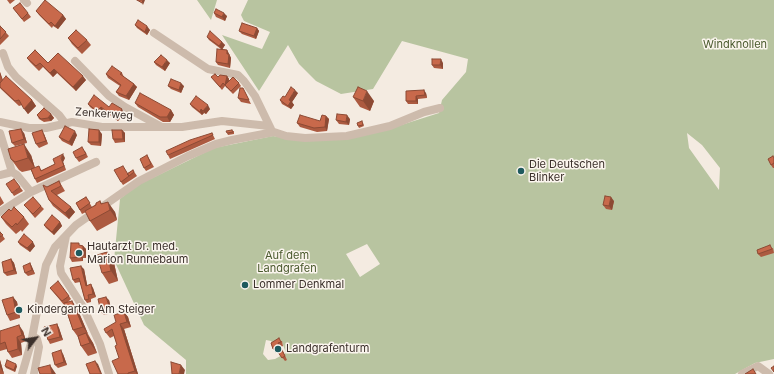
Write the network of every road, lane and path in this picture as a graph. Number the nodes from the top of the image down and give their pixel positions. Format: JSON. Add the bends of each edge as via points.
{"nodes":[{"id":1,"x":154,"y":33,"type":"dead end"},
{"id":2,"x":3,"y":53,"type":"dead end"},
{"id":3,"x":75,"y":61,"type":"dead end"},
{"id":4,"x":440,"y":108,"type":"dead end"},
{"id":5,"x":0,"y":122,"type":"edge"},
{"id":6,"x":65,"y":123,"type":"junction"},
{"id":7,"x":160,"y":126,"type":"junction"},
{"id":8,"x":271,"y":129,"type":"junction"},
{"id":9,"x":0,"y":133,"type":"edge"},
{"id":10,"x":96,"y":162,"type":"dead end"},
{"id":11,"x":12,"y":172,"type":"junction"},
{"id":12,"x":0,"y":175,"type":"edge"},
{"id":13,"x":31,"y":192,"type":"junction"},
{"id":14,"x":0,"y":212,"type":"edge"},
{"id":15,"x":67,"y":235,"type":"junction"},
{"id":16,"x":33,"y":336,"type":"junction"},
{"id":17,"x":22,"y":374,"type":"edge"},
{"id":18,"x":34,"y":374,"type":"edge"},
{"id":19,"x":109,"y":374,"type":"edge"},
{"id":20,"x":742,"y":374,"type":"edge"},
{"id":21,"x":769,"y":374,"type":"edge"}],
"edges":[{"from":1,"to":8,"type":"street","via":[[208,68],[238,75],[255,96]]},
{"from":2,"to":6,"type":"street","via":[[8,67],[16,77]]},
{"from":3,"to":7,"type":"street","name":"Zenkerweg","via":[[109,96]]},
{"from":4,"to":8,"type":"street","name":"Zenkerweg","via":[[390,126],[347,136],[305,138],[286,136]]},
{"from":5,"to":6,"type":"street","name":"Zenkerweg","via":[[29,128],[46,128]]},
{"from":6,"to":7,"type":"street","name":"Zenkerweg","via":[[137,128]]},
{"from":7,"to":8,"type":"street","name":"Zenkerweg","via":[[182,127],[222,120]]},
{"from":8,"to":15,"type":"street","via":[[216,144],[139,181],[81,221]]},
{"from":9,"to":11,"type":"street"},
{"from":10,"to":13,"type":"street"},
{"from":11,"to":12,"type":"street"},
{"from":11,"to":13,"type":"street"},
{"from":13,"to":14,"type":"street"},
{"from":15,"to":16,"type":"street","via":[[55,247],[46,265]]},
{"from":15,"to":19,"type":"street","via":[[61,273],[83,307],[100,344]]},
{"from":16,"to":17,"type":"street"},
{"from":16,"to":18,"type":"street","via":[[37,339],[39,347]]},
{"from":20,"to":21,"type":"street","via":[[758,366]]}]}
